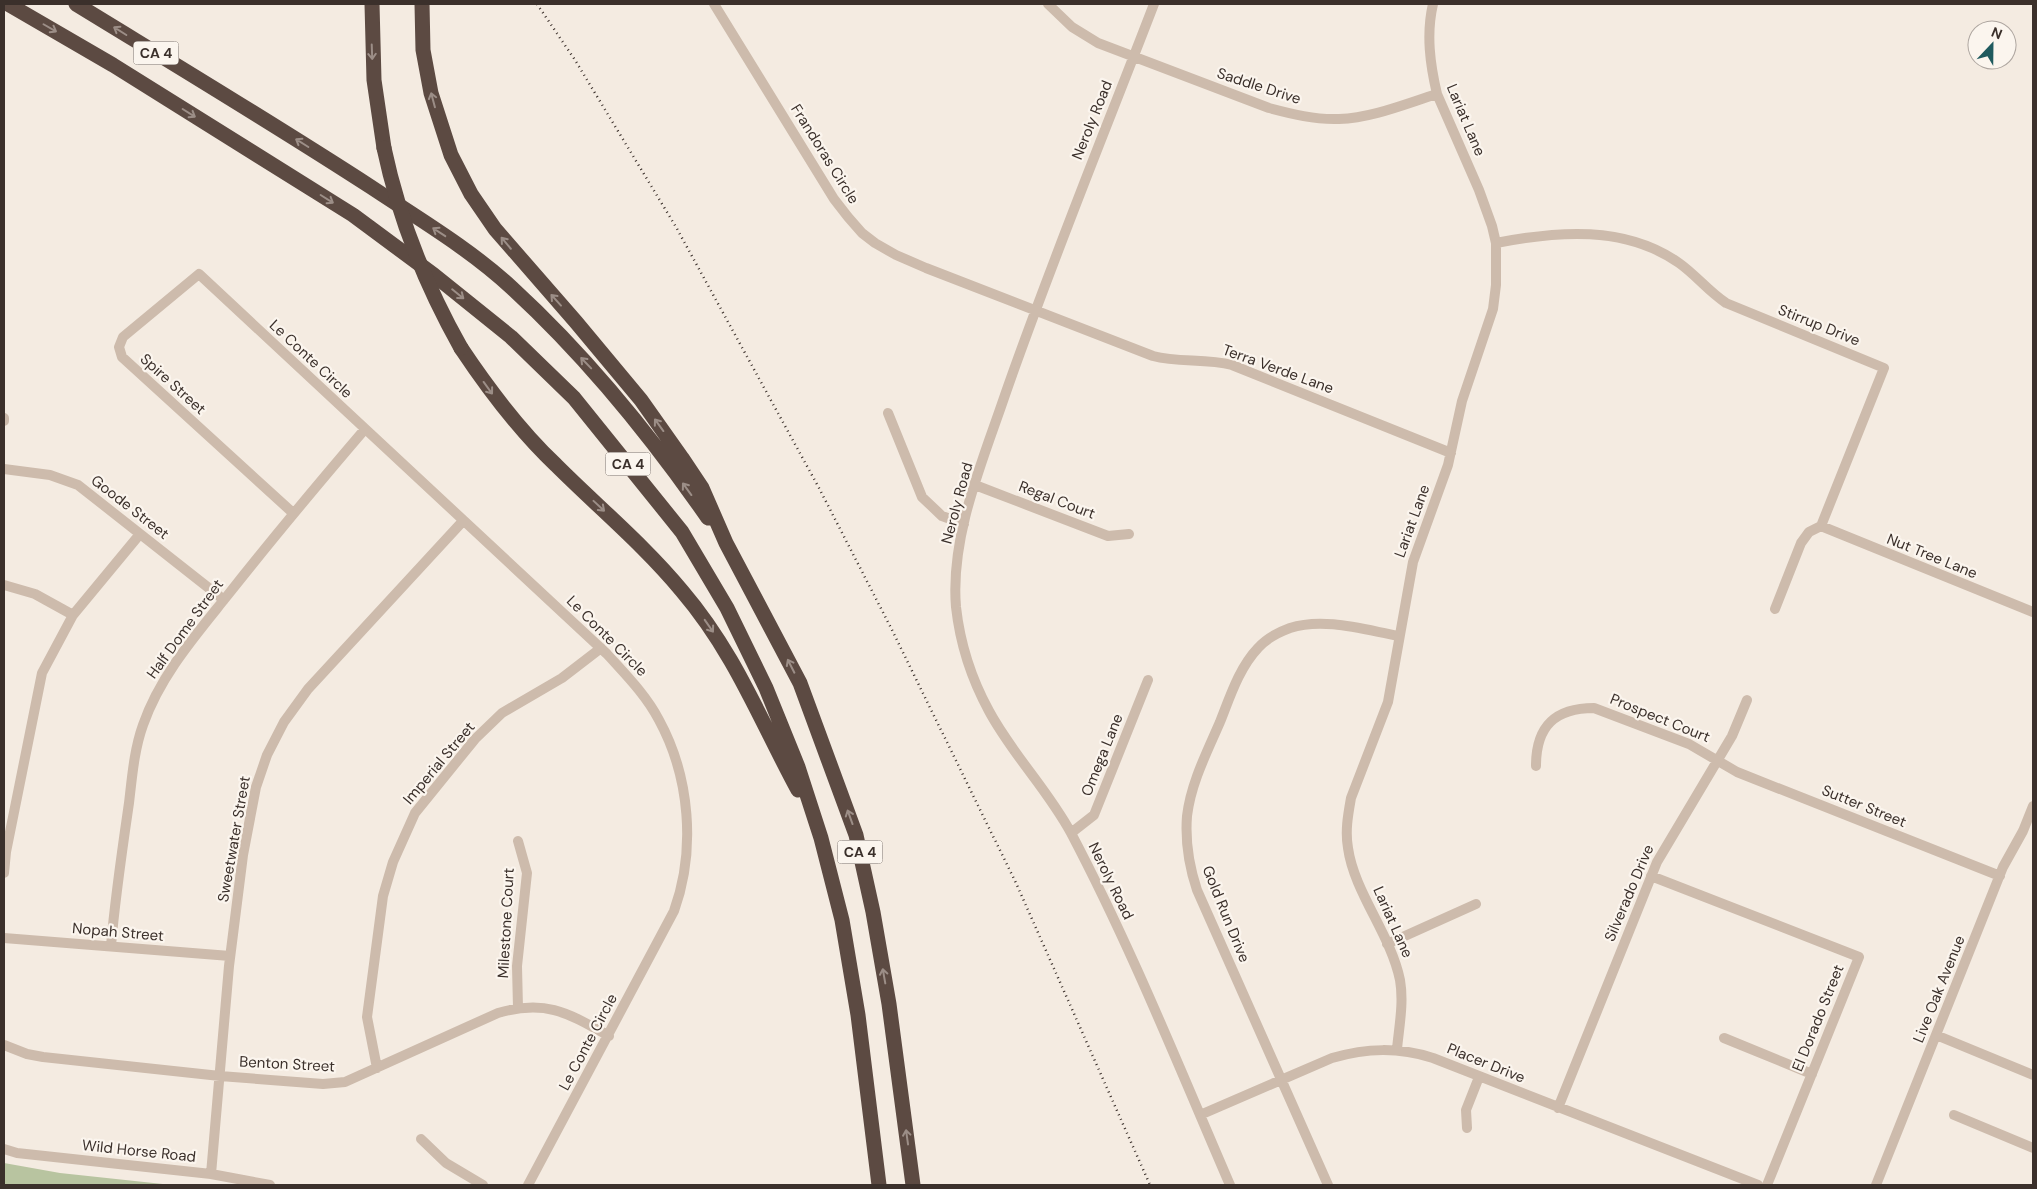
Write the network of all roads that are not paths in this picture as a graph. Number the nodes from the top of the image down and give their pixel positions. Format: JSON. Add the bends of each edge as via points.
{"nodes":[{"id":1,"x":8,"y":4,"type":"edge"},
{"id":2,"x":76,"y":4,"type":"edge"},
{"id":3,"x":372,"y":4,"type":"edge"},
{"id":4,"x":422,"y":4,"type":"edge"},
{"id":5,"x":714,"y":4,"type":"edge"},
{"id":6,"x":1048,"y":4,"type":"edge"},
{"id":7,"x":1154,"y":4,"type":"edge"},
{"id":8,"x":1432,"y":4,"type":"edge"},
{"id":9,"x":1133,"y":57,"type":"junction"},
{"id":10,"x":1437,"y":94,"type":"junction"},
{"id":11,"x":1496,"y":243,"type":"junction"},
{"id":12,"x":199,"y":274,"type":"joint"},
{"id":13,"x":1035,"y":310,"type":"junction"},
{"id":14,"x":888,"y":413,"type":"dead end"},
{"id":15,"x":365,"y":429,"type":"junction"},
{"id":16,"x":1451,"y":453,"type":"junction"},
{"id":17,"x":4,"y":469,"type":"edge"},
{"id":18,"x":975,"y":485,"type":"junction"},
{"id":19,"x":293,"y":513,"type":"junction"},
{"id":20,"x":463,"y":521,"type":"junction"},
{"id":21,"x":964,"y":524,"type":"junction"},
{"id":22,"x":1821,"y":526,"type":"junction"},
{"id":23,"x":140,"y":534,"type":"junction"},
{"id":24,"x":1129,"y":534,"type":"dead end"},
{"id":25,"x":726,"y":544,"type":"junction"},
{"id":26,"x":4,"y":585,"type":"edge"},
{"id":27,"x":224,"y":600,"type":"junction"},
{"id":28,"x":1775,"y":609,"type":"dead end"},
{"id":29,"x":2033,"y":612,"type":"edge"},
{"id":30,"x":72,"y":615,"type":"junction"},
{"id":31,"x":1399,"y":636,"type":"junction"},
{"id":32,"x":601,"y":648,"type":"junction"},
{"id":33,"x":1148,"y":680,"type":"dead end"},
{"id":34,"x":1747,"y":700,"type":"dead end"},
{"id":35,"x":1718,"y":760,"type":"junction"},
{"id":36,"x":1536,"y":766,"type":"dead end"},
{"id":37,"x":2033,"y":806,"type":"edge"},
{"id":38,"x":815,"y":822,"type":"junction"},
{"id":39,"x":1071,"y":833,"type":"junction"},
{"id":40,"x":518,"y":841,"type":"dead end"},
{"id":41,"x":4,"y":873,"type":"edge"},
{"id":42,"x":1652,"y":876,"type":"junction"},
{"id":43,"x":2000,"y":876,"type":"junction"},
{"id":44,"x":1476,"y":904,"type":"dead end"},
{"id":45,"x":4,"y":938,"type":"edge"},
{"id":46,"x":1387,"y":944,"type":"junction"},
{"id":47,"x":111,"y":946,"type":"junction"},
{"id":48,"x":230,"y":956,"type":"junction"},
{"id":49,"x":518,"y":1008,"type":"junction"},
{"id":50,"x":1936,"y":1035,"type":"junction"},
{"id":51,"x":609,"y":1036,"type":"junction"},
{"id":52,"x":1724,"y":1038,"type":"dead end"},
{"id":53,"x":4,"y":1045,"type":"edge"},
{"id":54,"x":1397,"y":1050,"type":"junction"},
{"id":55,"x":377,"y":1068,"type":"junction"},
{"id":56,"x":1812,"y":1074,"type":"junction"},
{"id":57,"x":2033,"y":1075,"type":"edge"},
{"id":58,"x":220,"y":1076,"type":"junction"},
{"id":59,"x":1479,"y":1077,"type":"junction"},
{"id":60,"x":1282,"y":1080,"type":"junction"},
{"id":61,"x":1558,"y":1108,"type":"junction"},
{"id":62,"x":1200,"y":1115,"type":"junction"},
{"id":63,"x":1954,"y":1115,"type":"dead end"},
{"id":64,"x":1467,"y":1128,"type":"dead end"},
{"id":65,"x":421,"y":1139,"type":"dead end"},
{"id":66,"x":2033,"y":1148,"type":"edge"},
{"id":67,"x":4,"y":1149,"type":"edge"},
{"id":68,"x":211,"y":1174,"type":"junction"},
{"id":69,"x":270,"y":1185,"type":"edge"},
{"id":70,"x":483,"y":1185,"type":"edge"},
{"id":71,"x":528,"y":1185,"type":"edge"},
{"id":72,"x":879,"y":1185,"type":"edge"},
{"id":73,"x":914,"y":1185,"type":"edge"},
{"id":74,"x":1230,"y":1185,"type":"edge"},
{"id":75,"x":1328,"y":1185,"type":"edge"},
{"id":76,"x":1758,"y":1185,"type":"edge"},
{"id":77,"x":1768,"y":1185,"type":"edge"},
{"id":78,"x":1876,"y":1185,"type":"edge"}],
"edges":[{"from":1,"to":38,"type":"highway","number":"CA 4","one_way":true,"via":[[113,65],[354,215],[511,337],[574,398],[682,532],[727,608],[766,688],[798,767]]},
{"from":25,"to":2,"type":"highway","number":"CA 4","one_way":true,"via":[[656,446],[597,376],[512,287],[457,244],[328,159]]},
{"from":3,"to":38,"type":"highway","one_way":true,"bridge":true,"via":[[374,80],[384,148],[396,201],[435,301],[461,348],[524,432],[649,554],[700,613],[742,678]]},
{"from":25,"to":4,"type":"highway","one_way":true,"via":[[702,488],[662,429],[618,372],[500,235],[471,194],[444,136],[431,94],[423,50]]},
{"from":5,"to":13,"type":"street","name":"Frandoras Circle","via":[[834,199],[862,233],[896,256]]},
{"from":6,"to":9,"type":"street","via":[[1072,27],[1098,43]]},
{"from":7,"to":9,"type":"street","name":"Neroly Road"},
{"from":8,"to":10,"type":"street","name":"Lariat Lane","via":[[1429,49]]},
{"from":9,"to":10,"type":"street","name":"Saddle Drive","via":[[1298,116],[1333,119],[1364,116]]},
{"from":9,"to":13,"type":"street","name":"Neroly Road"},
{"from":10,"to":11,"type":"street","name":"Lariat Lane","via":[[1479,190]]},
{"from":11,"to":16,"type":"street","name":"Lariat Lane","via":[[1493,310],[1462,401]]},
{"from":11,"to":22,"type":"street","name":"Stirrup Drive","via":[[1560,233],[1631,240],[1679,263],[1726,303],[1884,368]]},
{"from":12,"to":15,"type":"street","name":"Le Conte Circle"},
{"from":12,"to":19,"type":"street","name":"Spire Street","via":[[123,337],[119,347],[122,358]]},
{"from":13,"to":16,"type":"street","name":"Terra Verde Lane","via":[[1152,356],[1232,365]]},
{"from":13,"to":18,"type":"street","name":"Neroly Road"},
{"from":14,"to":21,"type":"street","via":[[922,497],[942,516]]},
{"from":15,"to":19,"type":"street","name":"Half Dome Street"},
{"from":15,"to":20,"type":"street","name":"Le Conte Circle"},
{"from":16,"to":31,"type":"street","name":"Lariat Lane","via":[[1413,562]]},
{"from":17,"to":23,"type":"street","name":"Goode Street","via":[[50,475],[78,486]]},
{"from":18,"to":21,"type":"street","name":"Neroly Road"},
{"from":18,"to":24,"type":"street","name":"Regal Court","via":[[1108,536]]},
{"from":19,"to":27,"type":"street","name":"Half Dome Street"},
{"from":20,"to":32,"type":"street","name":"Le Conte Circle"},
{"from":20,"to":48,"type":"street","name":"Sweetwater Street","via":[[308,689],[284,722],[267,755],[256,788],[243,855]]},
{"from":21,"to":39,"type":"street","name":"Neroly Road","via":[[956,593],[959,625],[970,668],[989,712]]},
{"from":22,"to":28,"type":"street","name":"Stirrup Drive","via":[[1809,532],[1801,543]]},
{"from":22,"to":29,"type":"street","name":"Nut Tree Lane"},
{"from":23,"to":27,"type":"street","name":"Goode Street"},
{"from":23,"to":30,"type":"street"},
{"from":73,"to":25,"type":"highway","number":"CA 4","one_way":true,"via":[[873,912],[856,835],[800,684]]},
{"from":26,"to":30,"type":"street","via":[[35,594]]},
{"from":27,"to":47,"type":"street","name":"Half Dome Street","via":[[168,672],[142,726],[116,891]]},
{"from":30,"to":41,"type":"street","via":[[42,673]]},
{"from":31,"to":46,"type":"street","name":"Lariat Lane","via":[[1388,702],[1351,798],[1346,831],[1353,869]]},
{"from":31,"to":60,"type":"street","name":"Gold Run Drive","via":[[1328,624],[1307,624],[1289,628],[1265,642],[1240,673],[1190,797],[1186,832],[1190,870]]},
{"from":32,"to":51,"type":"street","name":"Le Conte Circle","via":[[636,686],[659,719],[672,747],[687,814],[685,870],[674,911]]},
{"from":32,"to":55,"type":"street","name":"Imperial Street","via":[[562,678],[502,713],[475,739],[415,813],[394,862],[384,896],[367,1017]]},
{"from":33,"to":39,"type":"street","name":"Omega Lane","via":[[1094,815]]},
{"from":34,"to":35,"type":"street","name":"Silverado Drive"},
{"from":35,"to":36,"type":"street","name":"Prospect Court","via":[[1689,744],[1616,715],[1594,708],[1581,708],[1569,711],[1548,725],[1536,747]]},
{"from":35,"to":42,"type":"street","name":"Silverado Drive","via":[[1671,836]]},
{"from":35,"to":43,"type":"street","name":"Sutter Street","via":[[1737,772]]},
{"from":37,"to":43,"type":"street","name":"Live Oak Avenue"},
{"from":38,"to":72,"type":"highway","number":"CA 4","via":[[842,920],[858,1015]]},
{"from":39,"to":62,"type":"street","name":"Neroly Road","via":[[1128,951]]},
{"from":40,"to":49,"type":"street","name":"Milestone Court","via":[[527,873],[517,966]]},
{"from":42,"to":56,"type":"street","name":"El Dorado Street","via":[[1859,957]]},
{"from":42,"to":61,"type":"street","name":"Silverado Drive"},
{"from":43,"to":50,"type":"street","name":"Live Oak Avenue"},
{"from":44,"to":46,"type":"street"},
{"from":45,"to":47,"type":"street","name":"Nopah Street"},
{"from":46,"to":54,"type":"street","name":"Lariat Lane","via":[[1397,970],[1402,998]]},
{"from":47,"to":48,"type":"street","name":"Nopah Street"},
{"from":48,"to":58,"type":"street","name":"Sweetwater Street"},
{"from":49,"to":51,"type":"street","name":"Benton Street","via":[[556,1009]]},
{"from":49,"to":55,"type":"street","name":"Benton Street"},
{"from":50,"to":57,"type":"street"},
{"from":50,"to":78,"type":"street","name":"Live Oak Avenue"},
{"from":51,"to":71,"type":"street","name":"Le Conte Circle"},
{"from":52,"to":56,"type":"street"},
{"from":53,"to":58,"type":"street","name":"Benton Street","via":[[43,1057]]},
{"from":54,"to":59,"type":"street","name":"Placer Drive","via":[[1432,1058]]},
{"from":54,"to":60,"type":"street","name":"Placer Drive","via":[[1354,1052]]},
{"from":55,"to":58,"type":"street","name":"Benton Street","via":[[345,1082],[323,1084]]},
{"from":56,"to":77,"type":"street","name":"El Dorado Street"},
{"from":58,"to":68,"type":"street","name":"Sweetwater Street"},
{"from":59,"to":61,"type":"street","name":"Placer Drive"},
{"from":59,"to":64,"type":"street","via":[[1466,1110]]},
{"from":60,"to":62,"type":"street","name":"Placer Drive"},
{"from":60,"to":75,"type":"street","name":"Gold Run Drive"},
{"from":61,"to":76,"type":"street","name":"Placer Drive"},
{"from":62,"to":74,"type":"street","name":"Neroly Road"},
{"from":63,"to":66,"type":"street"},
{"from":65,"to":70,"type":"street","via":[[446,1163]]},
{"from":67,"to":68,"type":"street","name":"Wild Horse Road"},
{"from":68,"to":69,"type":"street","name":"Wild Horse Road"}]}
